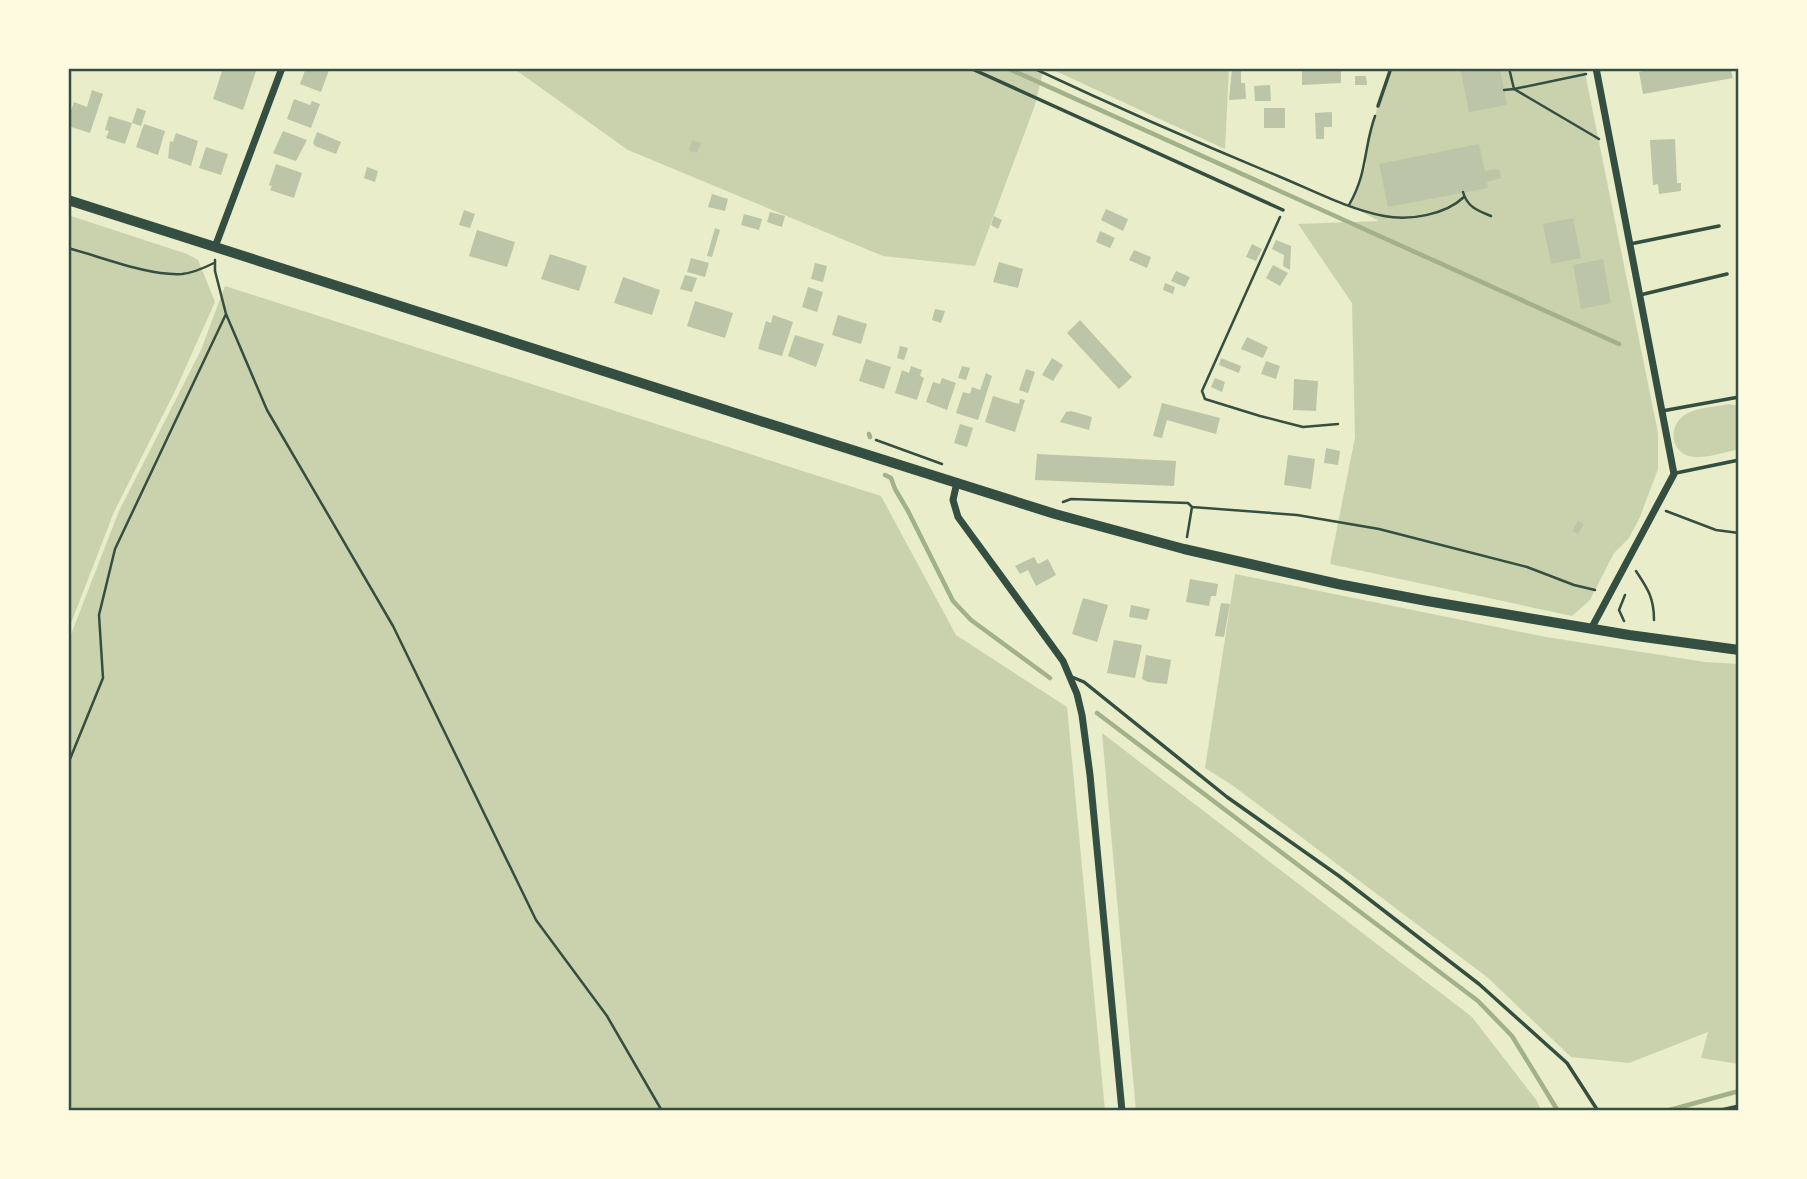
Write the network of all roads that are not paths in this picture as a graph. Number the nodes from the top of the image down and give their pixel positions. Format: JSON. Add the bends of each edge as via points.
{"nodes":[{"id":1,"x":282,"y":68,"type":"edge"},
{"id":2,"x":970,"y":68,"type":"edge"},
{"id":3,"x":1391,"y":68,"type":"edge"},
{"id":4,"x":1596,"y":68,"type":"edge"},
{"id":5,"x":1378,"y":106,"type":"road end"},
{"id":6,"x":68,"y":200,"type":"edge"},
{"id":7,"x":1283,"y":210,"type":"road end"},
{"id":8,"x":1719,"y":226,"type":"dead end"},
{"id":9,"x":1630,"y":244,"type":"junction"},
{"id":10,"x":215,"y":247,"type":"junction"},
{"id":11,"x":1727,"y":274,"type":"dead end"},
{"id":12,"x":1640,"y":295,"type":"junction"},
{"id":13,"x":1739,"y":397,"type":"edge"},
{"id":14,"x":1662,"y":411,"type":"junction"},
{"id":15,"x":1739,"y":460,"type":"edge"},
{"id":16,"x":1674,"y":474,"type":"junction"},
{"id":17,"x":957,"y":482,"type":"junction"},
{"id":18,"x":1591,"y":629,"type":"junction"},
{"id":19,"x":1739,"y":650,"type":"edge"},
{"id":20,"x":1070,"y":676,"type":"junction"},
{"id":21,"x":1739,"y":1106,"type":"edge"},
{"id":22,"x":1122,"y":1111,"type":"edge"},
{"id":23,"x":1598,"y":1111,"type":"edge"},
{"id":24,"x":1717,"y":1111,"type":"edge"}],
"edges":[{"from":1,"to":10,"type":"street"},
{"from":2,"to":7,"type":"lane"},
{"from":3,"to":5,"type":"lane"},
{"from":4,"to":9,"type":"street"},
{"from":6,"to":10,"type":"main road"},
{"from":8,"to":9,"type":"lane"},
{"from":9,"to":12,"type":"street"},
{"from":10,"to":17,"type":"main road"},
{"from":11,"to":12,"type":"lane"},
{"from":12,"to":14,"type":"street"},
{"from":13,"to":14,"type":"lane"},
{"from":14,"to":16,"type":"street"},
{"from":15,"to":16,"type":"lane"},
{"from":16,"to":18,"type":"street"},
{"from":17,"to":18,"type":"main road","via":[[1185,549],[1338,584]]},
{"from":17,"to":20,"type":"street","via":[[953,500],[958,517]]},
{"from":18,"to":19,"type":"main road"},
{"from":20,"to":22,"type":"street","via":[[1082,715],[1090,775]]},
{"from":20,"to":23,"type":"lane","via":[[1084,682],[1227,797],[1479,984],[1567,1063]]},
{"from":21,"to":24,"type":"lane"}]}
